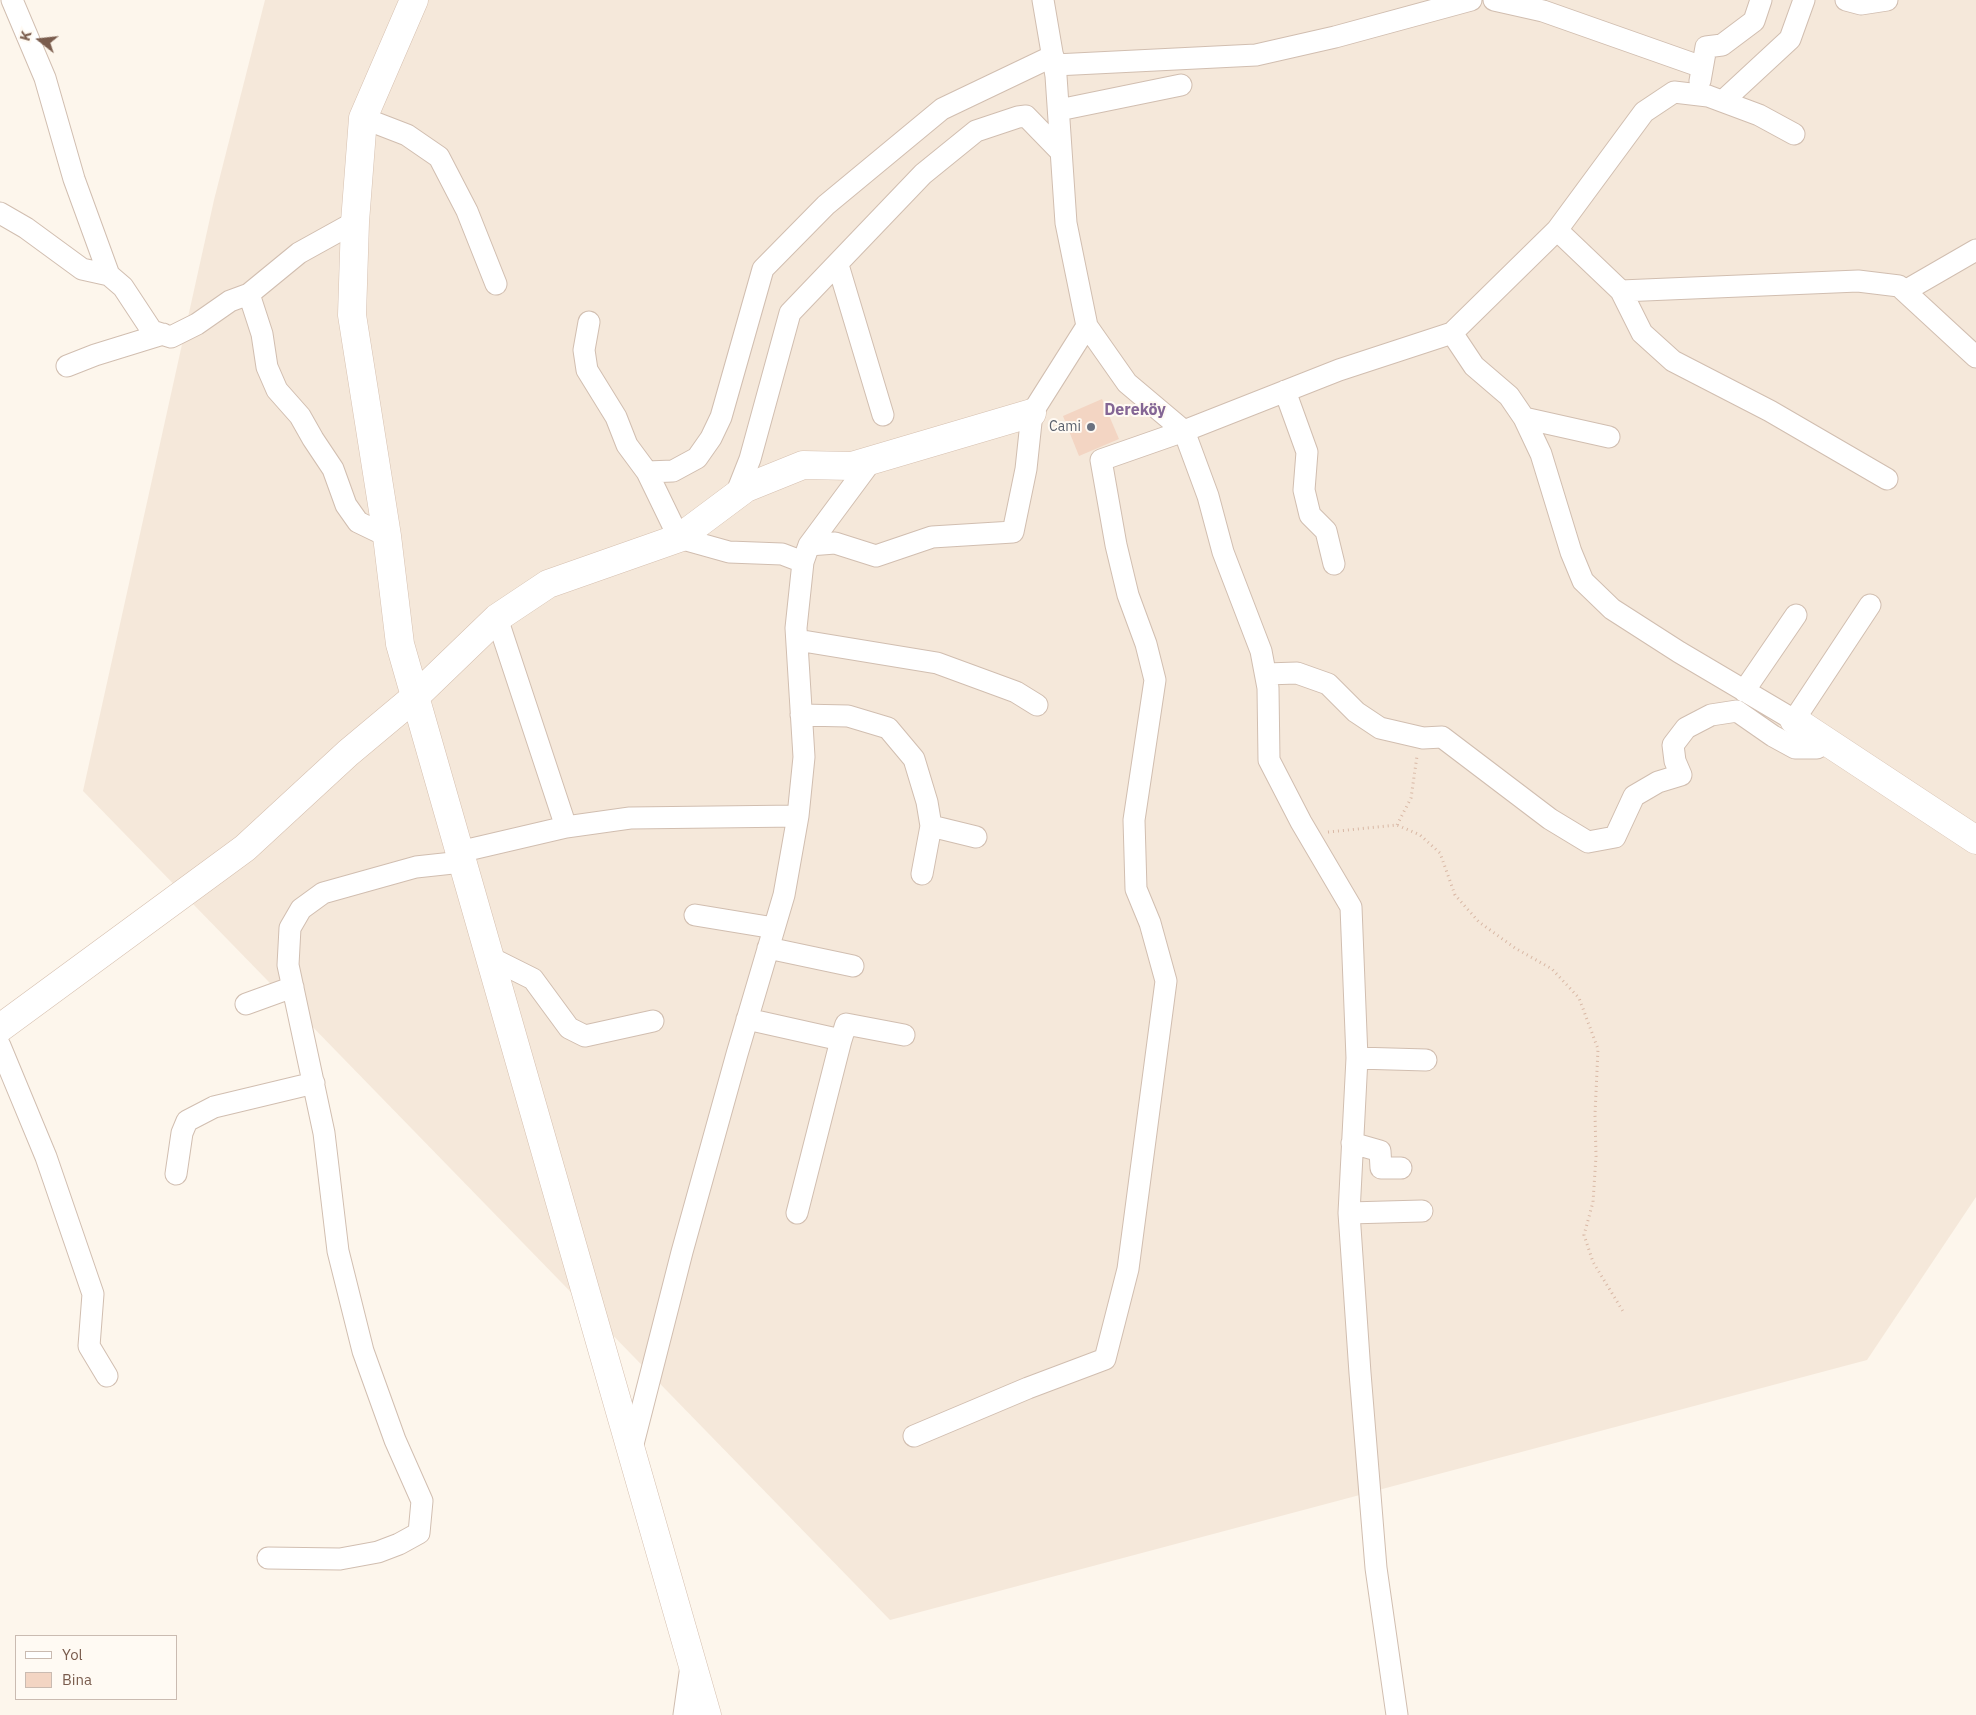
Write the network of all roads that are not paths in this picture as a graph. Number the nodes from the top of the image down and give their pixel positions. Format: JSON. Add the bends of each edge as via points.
{"nodes":[{"id":1,"x":12,"y":0,"type":"edge"},
{"id":2,"x":414,"y":0,"type":"edge"},
{"id":3,"x":1043,"y":0,"type":"edge"},
{"id":4,"x":1471,"y":0,"type":"edge"},
{"id":5,"x":1494,"y":0,"type":"edge"},
{"id":6,"x":1762,"y":0,"type":"edge"},
{"id":7,"x":1804,"y":0,"type":"edge"},
{"id":8,"x":1846,"y":0,"type":"edge"},
{"id":9,"x":1887,"y":0,"type":"edge"},
{"id":10,"x":1054,"y":60,"type":"junction"},
{"id":11,"x":1702,"y":67,"type":"junction"},
{"id":12,"x":1182,"y":85,"type":"dead end"},
{"id":13,"x":1697,"y":94,"type":"junction"},
{"id":14,"x":1723,"y":101,"type":"junction"},
{"id":15,"x":1059,"y":110,"type":"junction"},
{"id":16,"x":363,"y":118,"type":"junction"},
{"id":17,"x":1794,"y":134,"type":"dead end"},
{"id":18,"x":1061,"y":152,"type":"junction"},
{"id":19,"x":0,"y":213,"type":"edge"},
{"id":20,"x":356,"y":222,"type":"junction"},
{"id":21,"x":1558,"y":230,"type":"junction"},
{"id":22,"x":1976,"y":250,"type":"edge"},
{"id":23,"x":838,"y":265,"type":"junction"},
{"id":24,"x":109,"y":275,"type":"junction"},
{"id":25,"x":496,"y":284,"type":"dead end"},
{"id":26,"x":1621,"y":291,"type":"junction"},
{"id":27,"x":1905,"y":291,"type":"junction"},
{"id":28,"x":250,"y":294,"type":"junction"},
{"id":29,"x":590,"y":322,"type":"dead end"},
{"id":30,"x":1087,"y":326,"type":"junction"},
{"id":31,"x":1452,"y":333,"type":"junction"},
{"id":32,"x":164,"y":334,"type":"junction"},
{"id":33,"x":1976,"y":356,"type":"edge"},
{"id":34,"x":67,"y":366,"type":"dead end"},
{"id":35,"x":1286,"y":391,"type":"junction"},
{"id":36,"x":1032,"y":413,"type":"junction"},
{"id":37,"x":883,"y":415,"type":"dead end"},
{"id":38,"x":1524,"y":418,"type":"junction"},
{"id":39,"x":1184,"y":430,"type":"junction"},
{"id":40,"x":1609,"y":437,"type":"dead end"},
{"id":41,"x":872,"y":460,"type":"junction"},
{"id":42,"x":647,"y":472,"type":"junction"},
{"id":43,"x":1887,"y":479,"type":"dead end"},
{"id":44,"x":735,"y":497,"type":"junction"},
{"id":45,"x":387,"y":536,"type":"junction"},
{"id":46,"x":679,"y":538,"type":"junction"},
{"id":47,"x":806,"y":554,"type":"junction"},
{"id":48,"x":1334,"y":564,"type":"dead end"},
{"id":49,"x":1870,"y":605,"type":"dead end"},
{"id":50,"x":1796,"y":615,"type":"dead end"},
{"id":51,"x":497,"y":618,"type":"junction"},
{"id":52,"x":797,"y":640,"type":"junction"},
{"id":53,"x":1266,"y":674,"type":"junction"},
{"id":54,"x":1744,"y":691,"type":"junction"},
{"id":55,"x":415,"y":697,"type":"junction"},
{"id":56,"x":1037,"y":705,"type":"dead end"},
{"id":57,"x":802,"y":714,"type":"junction"},
{"id":58,"x":1794,"y":720,"type":"junction"},
{"id":59,"x":1826,"y":742,"type":"junction"},
{"id":60,"x":798,"y":816,"type":"junction"},
{"id":61,"x":931,"y":826,"type":"junction"},
{"id":62,"x":566,"y":828,"type":"junction"},
{"id":63,"x":976,"y":837,"type":"dead end"},
{"id":64,"x":1976,"y":840,"type":"edge"},
{"id":65,"x":460,"y":857,"type":"junction"},
{"id":66,"x":922,"y":874,"type":"dead end"},
{"id":67,"x":695,"y":915,"type":"dead end"},
{"id":68,"x":771,"y":938,"type":"junction"},
{"id":69,"x":489,"y":957,"type":"junction"},
{"id":70,"x":853,"y":966,"type":"dead end"},
{"id":71,"x":293,"y":988,"type":"junction"},
{"id":72,"x":246,"y":1004,"type":"dead end"},
{"id":73,"x":747,"y":1019,"type":"junction"},
{"id":74,"x":653,"y":1020,"type":"dead end"},
{"id":75,"x":0,"y":1028,"type":"edge"},
{"id":76,"x":904,"y":1035,"type":"dead end"},
{"id":77,"x":841,"y":1040,"type":"junction"},
{"id":78,"x":0,"y":1046,"type":"edge"},
{"id":79,"x":1357,"y":1058,"type":"junction"},
{"id":80,"x":1426,"y":1060,"type":"dead end"},
{"id":81,"x":314,"y":1084,"type":"junction"},
{"id":82,"x":1352,"y":1143,"type":"junction"},
{"id":83,"x":1401,"y":1168,"type":"dead end"},
{"id":84,"x":176,"y":1174,"type":"dead end"},
{"id":85,"x":1422,"y":1211,"type":"dead end"},
{"id":86,"x":797,"y":1213,"type":"dead end"},
{"id":87,"x":1349,"y":1213,"type":"junction"},
{"id":88,"x":107,"y":1376,"type":"dead end"},
{"id":89,"x":914,"y":1436,"type":"dead end"},
{"id":90,"x":631,"y":1453,"type":"junction"},
{"id":91,"x":268,"y":1558,"type":"dead end"},
{"id":92,"x":692,"y":1663,"type":"junction"},
{"id":93,"x":684,"y":1715,"type":"edge"},
{"id":94,"x":706,"y":1715,"type":"edge"},
{"id":95,"x":1397,"y":1715,"type":"edge"}],
"edges":[{"from":1,"to":24,"type":"street","via":[[45,78],[74,179]]},
{"from":2,"to":16,"type":"street"},
{"from":3,"to":10,"type":"street"},
{"from":4,"to":10,"type":"street","via":[[1256,55]]},
{"from":5,"to":11,"type":"street","via":[[1543,11]]},
{"from":6,"to":11,"type":"street","via":[[1754,21],[1722,45],[1706,47]]},
{"from":7,"to":14,"type":"street","via":[[1790,39]]},
{"from":8,"to":9,"type":"street","via":[[1861,4]]},
{"from":10,"to":15,"type":"street"},
{"from":10,"to":42,"type":"street","via":[[942,109],[826,205],[763,269],[721,417],[711,438],[697,458],[673,471]]},
{"from":11,"to":13,"type":"street"},
{"from":12,"to":15,"type":"street"},
{"from":13,"to":14,"type":"street"},
{"from":13,"to":21,"type":"street","via":[[1674,92],[1644,112]]},
{"from":14,"to":17,"type":"street"},
{"from":15,"to":18,"type":"street"},
{"from":16,"to":20,"type":"street"},
{"from":16,"to":25,"type":"street","via":[[407,135],[440,156],[467,211]]},
{"from":18,"to":23,"type":"street","via":[[1026,116],[976,131],[924,174]]},
{"from":18,"to":30,"type":"street","via":[[1066,223]]},
{"from":19,"to":24,"type":"street","via":[[82,269]]},
{"from":20,"to":28,"type":"street","via":[[299,253]]},
{"from":20,"to":45,"type":"street","via":[[352,315]]},
{"from":21,"to":26,"type":"street"},
{"from":21,"to":31,"type":"street"},
{"from":22,"to":27,"type":"street"},
{"from":23,"to":37,"type":"street"},
{"from":23,"to":44,"type":"street","via":[[790,313],[750,459]]},
{"from":24,"to":32,"type":"street","via":[[123,287],[152,331]]},
{"from":26,"to":27,"type":"street","via":[[1858,281],[1899,286]]},
{"from":26,"to":43,"type":"street","via":[[1642,333],[1673,361]]},
{"from":27,"to":33,"type":"street"},
{"from":28,"to":32,"type":"street","via":[[230,301],[171,337]]},
{"from":28,"to":45,"type":"street","via":[[262,334],[267,367],[277,390],[300,416],[333,469],[346,504],[358,522]]},
{"from":29,"to":42,"type":"street","via":[[584,350],[587,370],[628,445]]},
{"from":30,"to":36,"type":"street"},
{"from":30,"to":39,"type":"street","via":[[1127,383]]},
{"from":31,"to":35,"type":"street","via":[[1338,370]]},
{"from":31,"to":38,"type":"street","via":[[1474,366],[1509,396]]},
{"from":32,"to":34,"type":"street"},
{"from":35,"to":39,"type":"street"},
{"from":35,"to":48,"type":"street","via":[[1306,452],[1304,490],[1310,515],[1326,531]]},
{"from":36,"to":41,"type":"street"},
{"from":36,"to":47,"type":"street","via":[[1026,469],[1012,532],[932,538],[876,556],[835,543]]},
{"from":38,"to":40,"type":"street"},
{"from":38,"to":54,"type":"street","via":[[1541,454],[1583,581],[1612,608]]},
{"from":39,"to":53,"type":"street","via":[[1208,496],[1223,552],[1261,651]]},
{"from":39,"to":89,"type":"street","via":[[1101,460],[1128,595],[1155,680],[1134,820],[1136,889],[1166,981],[1128,1269],[1104,1359]]},
{"from":41,"to":44,"type":"street","via":[[852,466],[803,464],[746,488]]},
{"from":41,"to":47,"type":"street"},
{"from":42,"to":46,"type":"street"},
{"from":44,"to":46,"type":"street"},
{"from":45,"to":55,"type":"street","via":[[400,644]]},
{"from":46,"to":47,"type":"street","via":[[729,552]]},
{"from":46,"to":51,"type":"street","via":[[548,584]]},
{"from":47,"to":52,"type":"street"},
{"from":49,"to":58,"type":"street"},
{"from":50,"to":54,"type":"street"},
{"from":51,"to":55,"type":"street"},
{"from":51,"to":62,"type":"street"},
{"from":52,"to":56,"type":"street","via":[[938,663],[1016,692]]},
{"from":52,"to":57,"type":"street"},
{"from":53,"to":59,"type":"street","via":[[1297,673],[1328,684],[1356,712],[1380,728],[1423,738],[1442,737],[1550,818],[1588,842],[1615,837],[1634,796],[1658,782],[1681,775],[1673,745],[1686,728],[1712,715],[1736,711],[1795,748],[1817,748]]},
{"from":53,"to":79,"type":"street","via":[[1269,760],[1351,907]]},
{"from":54,"to":58,"type":"street"},
{"from":55,"to":65,"type":"street"},
{"from":55,"to":75,"type":"street","via":[[348,753],[245,848]]},
{"from":57,"to":60,"type":"street","via":[[804,756]]},
{"from":57,"to":61,"type":"street","via":[[848,716],[888,728],[914,759]]},
{"from":58,"to":59,"type":"street"},
{"from":59,"to":64,"type":"street"},
{"from":60,"to":62,"type":"street","via":[[630,818]]},
{"from":60,"to":68,"type":"street","via":[[784,895]]},
{"from":61,"to":63,"type":"street"},
{"from":61,"to":66,"type":"street"},
{"from":62,"to":65,"type":"street"},
{"from":65,"to":69,"type":"street"},
{"from":65,"to":71,"type":"street","via":[[323,893],[301,909],[290,928],[288,965]]},
{"from":67,"to":68,"type":"street"},
{"from":68,"to":70,"type":"street"},
{"from":68,"to":73,"type":"street"},
{"from":69,"to":74,"type":"street","via":[[533,979],[568,1028],[585,1036]]},
{"from":69,"to":90,"type":"street"},
{"from":71,"to":72,"type":"street"},
{"from":71,"to":81,"type":"street"},
{"from":73,"to":77,"type":"street"},
{"from":73,"to":90,"type":"street","via":[[682,1252]]},
{"from":76,"to":77,"type":"street","via":[[846,1024]]},
{"from":77,"to":86,"type":"street"},
{"from":78,"to":88,"type":"street","via":[[46,1158],[87,1278],[92,1294],[89,1346]]},
{"from":79,"to":80,"type":"street"},
{"from":79,"to":82,"type":"street"},
{"from":81,"to":84,"type":"street","via":[[214,1107],[187,1121]]},
{"from":81,"to":91,"type":"street","via":[[324,1133],[338,1250],[363,1351],[395,1440],[422,1501],[419,1533],[378,1552],[340,1559]]},
{"from":82,"to":83,"type":"street","via":[[1380,1151],[1381,1168]]},
{"from":82,"to":87,"type":"street"},
{"from":85,"to":87,"type":"street"},
{"from":87,"to":95,"type":"street","via":[[1376,1568]]},
{"from":90,"to":92,"type":"street"},
{"from":92,"to":93,"type":"street"},
{"from":92,"to":94,"type":"street"}]}
